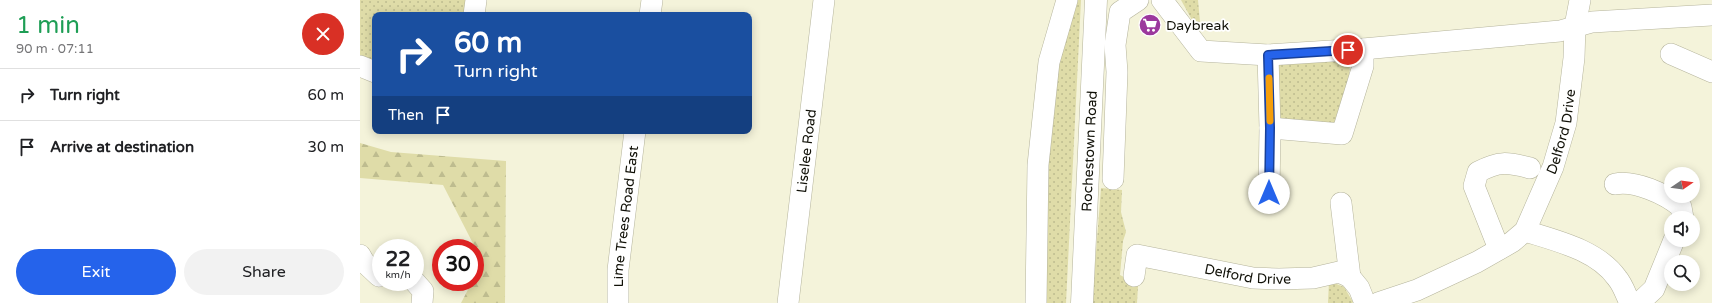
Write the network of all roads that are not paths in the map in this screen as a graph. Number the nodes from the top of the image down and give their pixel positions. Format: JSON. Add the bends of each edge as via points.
{"nodes":[{"id":1,"x":476,"y":0,"type":"edge"},
{"id":2,"x":652,"y":0,"type":"edge"},
{"id":3,"x":824,"y":0,"type":"edge"},
{"id":4,"x":1067,"y":0,"type":"edge"},
{"id":5,"x":1096,"y":0,"type":"edge"},
{"id":6,"x":1138,"y":0,"type":"edge"},
{"id":7,"x":1162,"y":0,"type":"edge"},
{"id":8,"x":1580,"y":0,"type":"edge"},
{"id":9,"x":474,"y":12,"type":"edge"},
{"id":10,"x":650,"y":12,"type":"edge"},
{"id":11,"x":1712,"y":14,"type":"edge"},
{"id":12,"x":1575,"y":26,"type":"junction"},
{"id":13,"x":1363,"y":49,"type":"junction"},
{"id":14,"x":1670,"y":54,"type":"dead end"},
{"id":15,"x":1268,"y":55,"type":"junction"},
{"id":16,"x":360,"y":66,"type":"edge"},
{"id":17,"x":372,"y":71,"type":"edge"},
{"id":18,"x":1712,"y":72,"type":"edge"},
{"id":19,"x":1270,"y":128,"type":"junction"},
{"id":20,"x":636,"y":134,"type":"edge"},
{"id":21,"x":1530,"y":168,"type":"dead end"},
{"id":22,"x":1113,"y":179,"type":"dead end"},
{"id":23,"x":1615,"y":184,"type":"dead end"},
{"id":24,"x":1269,"y":193,"type":"dead end"},
{"id":25,"x":1341,"y":203,"type":"dead end"},
{"id":26,"x":1682,"y":211,"type":"edge"},
{"id":27,"x":1525,"y":231,"type":"junction"},
{"id":28,"x":1671,"y":247,"type":"edge"},
{"id":29,"x":1499,"y":249,"type":"junction"},
{"id":30,"x":360,"y":255,"type":"edge"},
{"id":31,"x":372,"y":269,"type":"edge"},
{"id":32,"x":1134,"y":276,"type":"dead end"},
{"id":33,"x":1350,"y":277,"type":"junction"},
{"id":34,"x":423,"y":291,"type":"edge"},
{"id":35,"x":422,"y":303,"type":"edge"},
{"id":36,"x":618,"y":303,"type":"edge"},
{"id":37,"x":788,"y":303,"type":"edge"},
{"id":38,"x":1036,"y":303,"type":"edge"},
{"id":39,"x":1082,"y":303,"type":"edge"},
{"id":40,"x":1365,"y":303,"type":"edge"},
{"id":41,"x":1378,"y":303,"type":"edge"},
{"id":42,"x":1630,"y":303,"type":"edge"},
{"id":43,"x":1639,"y":303,"type":"edge"}],
"edges":[{"from":1,"to":9,"type":"street"},
{"from":2,"to":10,"type":"street"},
{"from":3,"to":37,"type":"street","name":"Liselee Road"},
{"from":4,"to":38,"type":"street","via":[[1049,62],[1039,157]]},
{"from":5,"to":39,"type":"main road","name":"Rochestown Road"},
{"from":6,"to":22,"type":"street","via":[[1120,12],[1115,44],[1117,72]]},
{"from":7,"to":15,"type":"street","via":[[1201,51]]},
{"from":8,"to":12,"type":"street","name":"Delford Drive"},
{"from":11,"to":12,"type":"street","via":[[1592,22]]},
{"from":12,"to":13,"type":"street","via":[[1560,31]]},
{"from":12,"to":27,"type":"street","name":"Delford Drive","via":[[1566,123],[1553,167]]},
{"from":13,"to":15,"type":"street"},
{"from":13,"to":19,"type":"street","via":[[1363,66],[1342,134]]},
{"from":14,"to":18,"type":"street"},
{"from":15,"to":19,"type":"street"},
{"from":16,"to":17,"type":"street"},
{"from":19,"to":24,"type":"street"},
{"from":20,"to":36,"type":"street","name":"Lime Trees Road East","via":[[618,270]]},
{"from":21,"to":29,"type":"street","name":"Delford Drive","via":[[1511,163],[1492,165],[1478,172],[1474,186]]},
{"from":23,"to":26,"type":"street","via":[[1626,182],[1669,197],[1681,207]]},
{"from":25,"to":33,"type":"street"},
{"from":27,"to":29,"type":"street","name":"Delford Drive"},
{"from":27,"to":42,"type":"street","via":[[1598,258],[1618,278]]},
{"from":28,"to":43,"type":"street","via":[[1654,289]]},
{"from":29,"to":41,"type":"street","name":"Delford Drive","via":[[1417,290]]},
{"from":30,"to":31,"type":"street"},
{"from":32,"to":33,"type":"street","name":"Delford Drive","via":[[1137,255],[1253,278],[1313,278],[1339,272]]},
{"from":33,"to":40,"type":"street","via":[[1360,288]]},
{"from":34,"to":35,"type":"street"}]}
